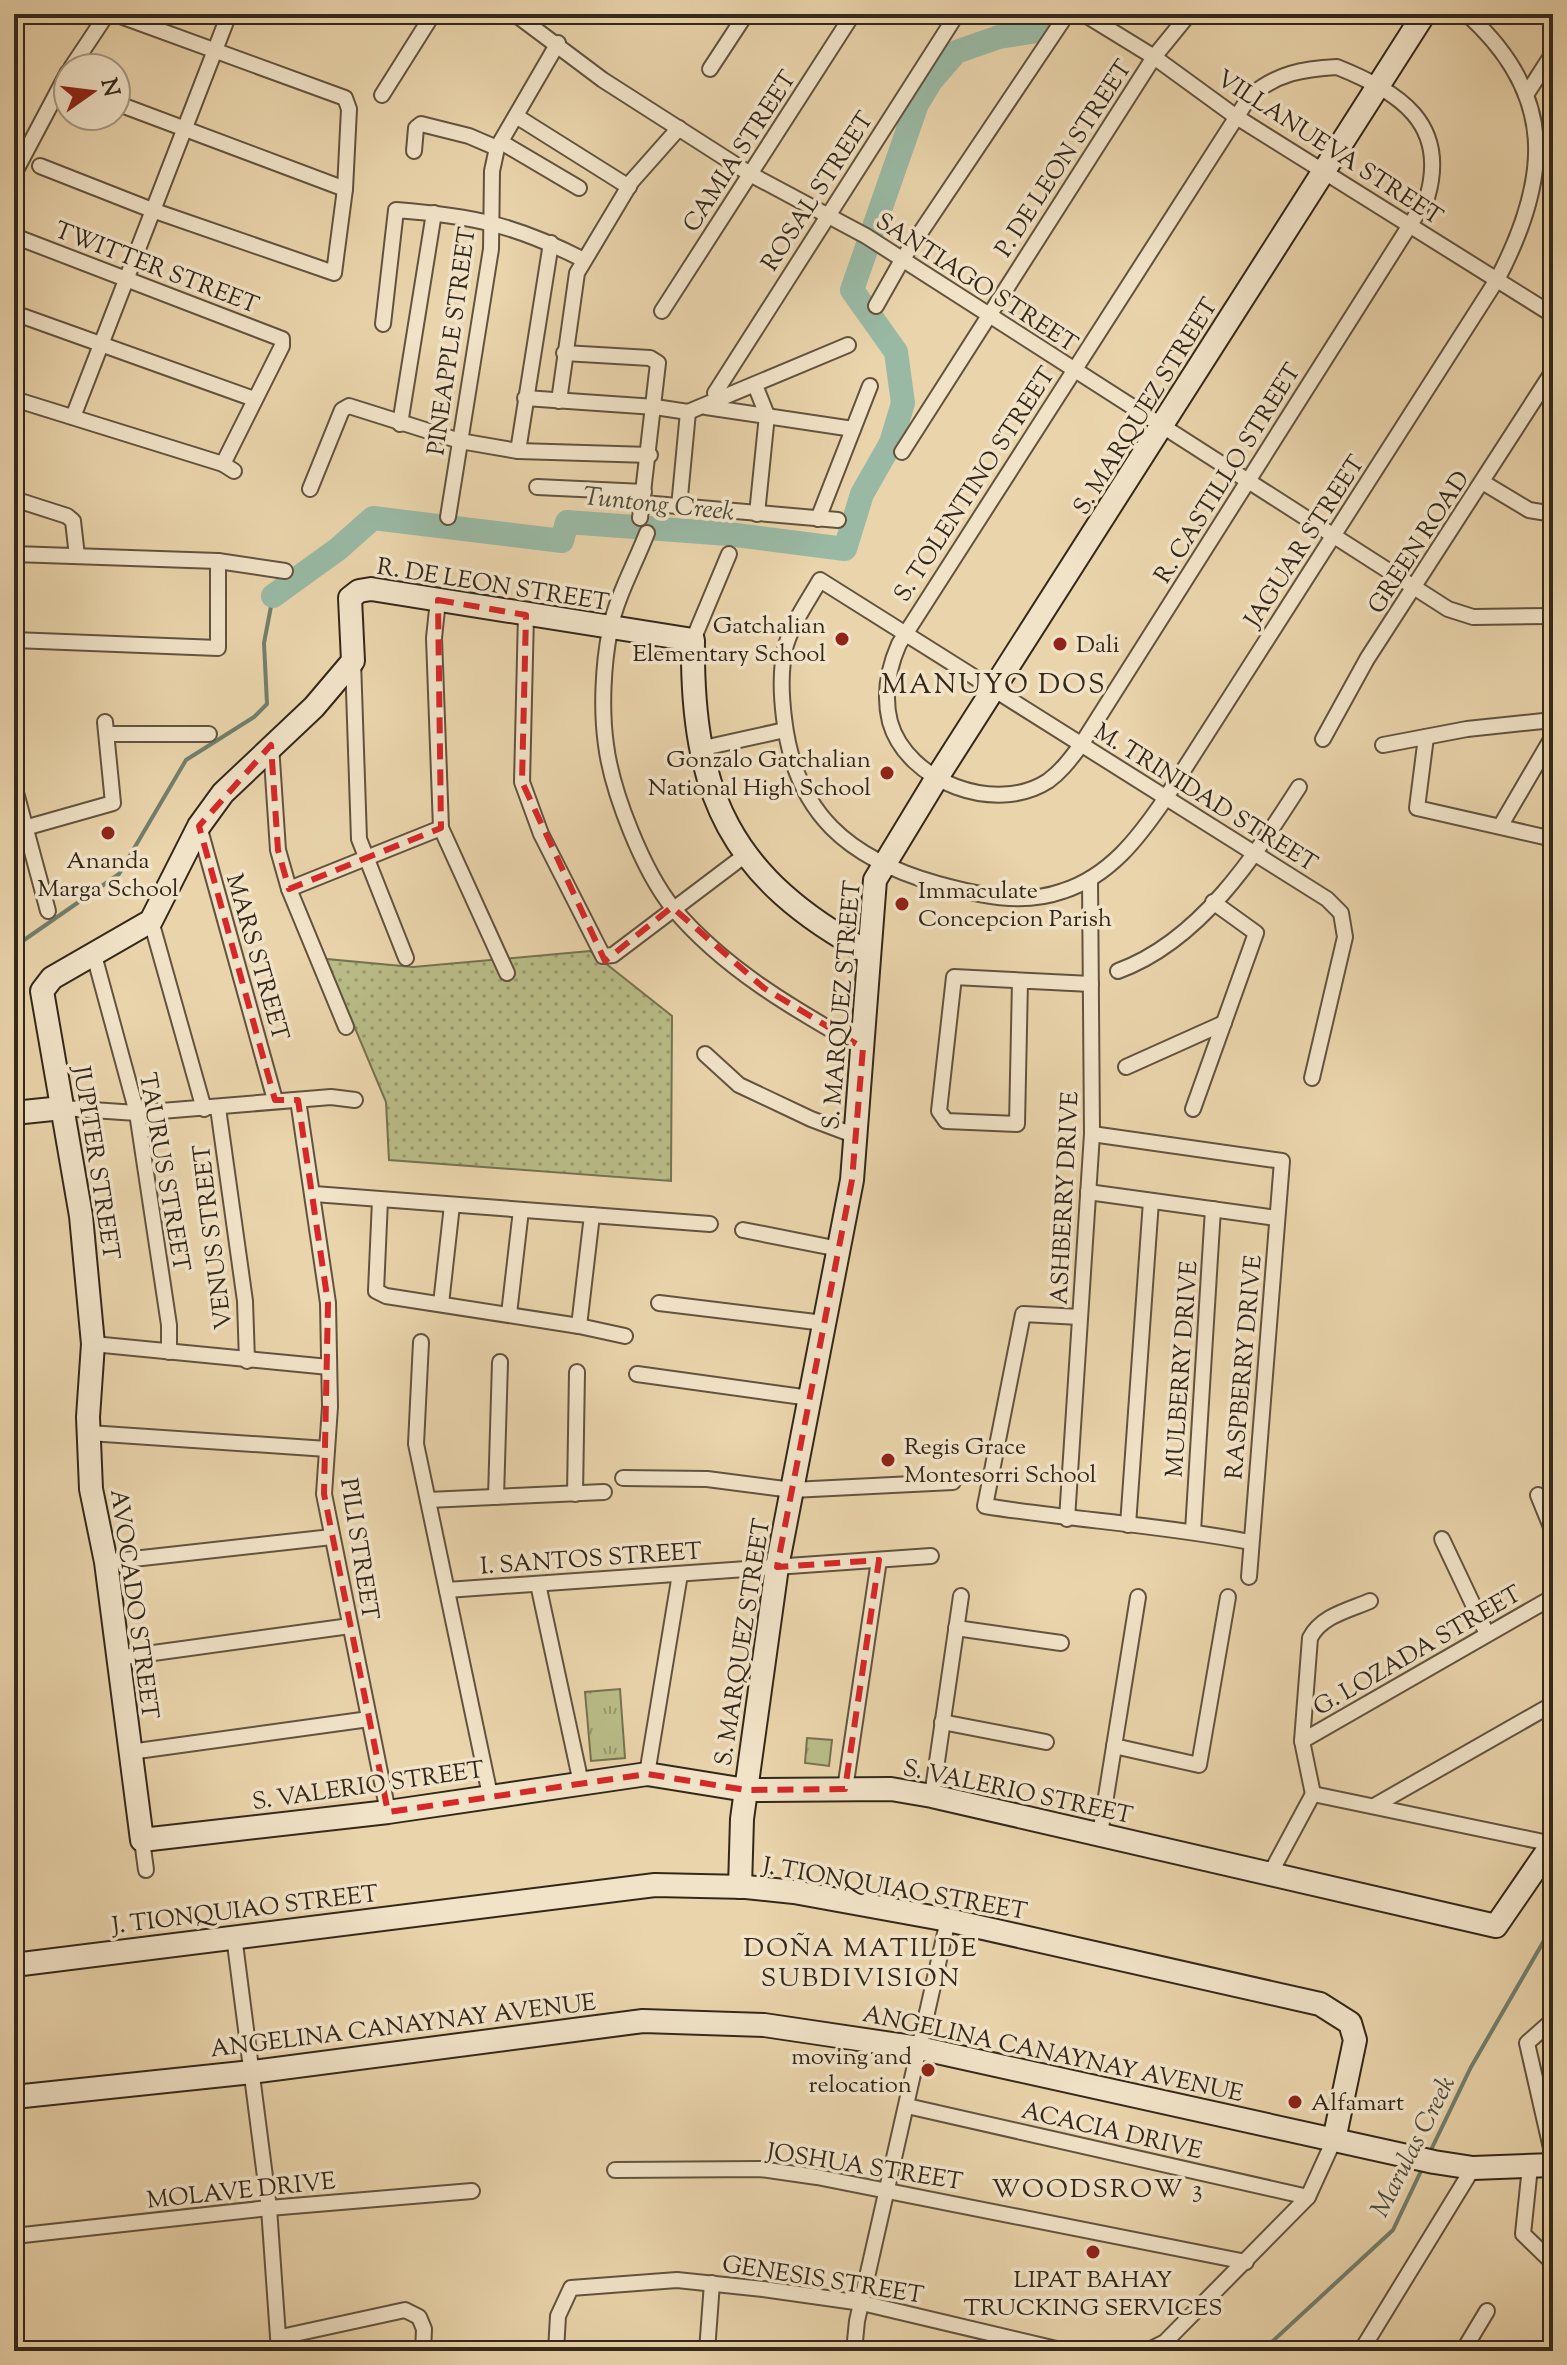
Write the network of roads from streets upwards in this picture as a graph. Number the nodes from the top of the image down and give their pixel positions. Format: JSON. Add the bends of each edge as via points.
{"nodes":[{"id":1,"x":107,"y":14,"type":"edge"},
{"id":2,"x":229,"y":14,"type":"edge"},
{"id":3,"x":433,"y":14,"type":"edge"},
{"id":4,"x":515,"y":14,"type":"edge"},
{"id":5,"x":746,"y":14,"type":"edge"},
{"id":6,"x":853,"y":14,"type":"edge"},
{"id":7,"x":957,"y":14,"type":"edge"},
{"id":8,"x":1067,"y":14,"type":"edge"},
{"id":9,"x":1084,"y":14,"type":"edge"},
{"id":10,"x":1189,"y":14,"type":"edge"},
{"id":11,"x":1424,"y":14,"type":"edge"},
{"id":12,"x":1467,"y":14,"type":"edge"},
{"id":13,"x":123,"y":17,"type":"dead end"},
{"id":14,"x":535,"y":19,"type":"edge"},
{"id":15,"x":558,"y":43,"type":"junction"},
{"id":16,"x":213,"y":51,"type":"junction"},
{"id":17,"x":81,"y":52,"type":"edge"},
{"id":18,"x":1553,"y":53,"type":"edge"},
{"id":19,"x":1154,"y":57,"type":"junction"},
{"id":20,"x":710,"y":69,"type":"dead end"},
{"id":21,"x":1380,"y":85,"type":"junction"},
{"id":22,"x":382,"y":95,"type":"dead end"},
{"id":23,"x":1526,"y":95,"type":"junction"},
{"id":24,"x":52,"y":102,"type":"edge"},
{"id":25,"x":132,"y":109,"type":"edge"},
{"id":26,"x":516,"y":116,"type":"junction"},
{"id":27,"x":1235,"y":116,"type":"junction"},
{"id":28,"x":679,"y":128,"type":"junction"},
{"id":29,"x":184,"y":130,"type":"junction"},
{"id":30,"x":499,"y":145,"type":"junction"},
{"id":31,"x":414,"y":151,"type":"dead end"},
{"id":32,"x":40,"y":166,"type":"dead end"},
{"id":33,"x":1324,"y":173,"type":"junction"},
{"id":34,"x":14,"y":174,"type":"edge"},
{"id":35,"x":750,"y":174,"type":"junction"},
{"id":36,"x":629,"y":187,"type":"junction"},
{"id":37,"x":579,"y":188,"type":"dead end"},
{"id":38,"x":345,"y":189,"type":"junction"},
{"id":39,"x":152,"y":210,"type":"junction"},
{"id":40,"x":434,"y":213,"type":"junction"},
{"id":41,"x":827,"y":213,"type":"junction"},
{"id":42,"x":491,"y":221,"type":"junction"},
{"id":43,"x":1410,"y":227,"type":"junction"},
{"id":44,"x":14,"y":236,"type":"edge"},
{"id":45,"x":551,"y":243,"type":"junction"},
{"id":46,"x":584,"y":260,"type":"junction"},
{"id":47,"x":902,"y":260,"type":"junction"},
{"id":48,"x":1498,"y":278,"type":"junction"},
{"id":49,"x":124,"y":280,"type":"junction"},
{"id":50,"x":876,"y":306,"type":"dead end"},
{"id":51,"x":662,"y":311,"type":"dead end"},
{"id":52,"x":14,"y":313,"type":"edge"},
{"id":53,"x":988,"y":315,"type":"junction"},
{"id":54,"x":1553,"y":315,"type":"edge"},
{"id":55,"x":383,"y":324,"type":"dead end"},
{"id":56,"x":848,"y":345,"type":"dead end"},
{"id":57,"x":100,"y":346,"type":"junction"},
{"id":58,"x":564,"y":353,"type":"junction"},
{"id":59,"x":1073,"y":370,"type":"junction"},
{"id":60,"x":1553,"y":371,"type":"edge"},
{"id":61,"x":755,"y":385,"type":"junction"},
{"id":62,"x":870,"y":386,"type":"dead end"},
{"id":63,"x":1547,"y":392,"type":"edge"},
{"id":64,"x":715,"y":393,"type":"dead end"},
{"id":65,"x":525,"y":398,"type":"junction"},
{"id":66,"x":14,"y":399,"type":"edge"},
{"id":67,"x":254,"y":399,"type":"junction"},
{"id":68,"x":559,"y":401,"type":"junction"},
{"id":69,"x":655,"y":407,"type":"junction"},
{"id":70,"x":695,"y":410,"type":"junction"},
{"id":71,"x":767,"y":415,"type":"junction"},
{"id":72,"x":73,"y":417,"type":"junction"},
{"id":73,"x":400,"y":424,"type":"junction"},
{"id":74,"x":1162,"y":428,"type":"junction"},
{"id":75,"x":853,"y":429,"type":"junction"},
{"id":76,"x":460,"y":441,"type":"junction"},
{"id":77,"x":518,"y":451,"type":"junction"},
{"id":78,"x":902,"y":452,"type":"dead end"},
{"id":79,"x":650,"y":455,"type":"junction"},
{"id":80,"x":1248,"y":482,"type":"junction"},
{"id":81,"x":1484,"y":483,"type":"junction"},
{"id":82,"x":537,"y":487,"type":"dead end"},
{"id":83,"x":310,"y":489,"type":"dead end"},
{"id":84,"x":14,"y":499,"type":"edge"},
{"id":85,"x":642,"y":504,"type":"junction"},
{"id":86,"x":679,"y":507,"type":"junction"},
{"id":87,"x":757,"y":514,"type":"junction"},
{"id":88,"x":1553,"y":514,"type":"edge"},
{"id":89,"x":448,"y":517,"type":"dead end"},
{"id":90,"x":818,"y":519,"type":"junction"},
{"id":91,"x":838,"y":520,"type":"dead end"},
{"id":92,"x":647,"y":533,"type":"dead end"},
{"id":93,"x":1333,"y":535,"type":"junction"},
{"id":94,"x":14,"y":554,"type":"edge"},
{"id":95,"x":729,"y":554,"type":"dead end"},
{"id":96,"x":77,"y":556,"type":"junction"},
{"id":97,"x":218,"y":561,"type":"junction"},
{"id":98,"x":285,"y":571,"type":"dead end"},
{"id":99,"x":820,"y":580,"type":"joint"},
{"id":100,"x":1416,"y":588,"type":"junction"},
{"id":101,"x":438,"y":600,"type":"junction"},
{"id":102,"x":526,"y":615,"type":"junction"},
{"id":103,"x":1553,"y":616,"type":"edge"},
{"id":104,"x":610,"y":628,"type":"junction"},
{"id":105,"x":905,"y":633,"type":"junction"},
{"id":106,"x":14,"y":640,"type":"edge"},
{"id":107,"x":693,"y":640,"type":"junction"},
{"id":108,"x":353,"y":661,"type":"junction"},
{"id":109,"x":995,"y":690,"type":"junction"},
{"id":110,"x":1553,"y":720,"type":"edge"},
{"id":111,"x":785,"y":730,"type":"junction"},
{"id":112,"x":209,"y":734,"type":"dead end"},
{"id":113,"x":1553,"y":736,"type":"edge"},
{"id":114,"x":1426,"y":737,"type":"junction"},
{"id":115,"x":1323,"y":739,"type":"dead end"},
{"id":116,"x":271,"y":745,"type":"junction"},
{"id":117,"x":1081,"y":745,"type":"junction"},
{"id":118,"x":1383,"y":745,"type":"dead end"},
{"id":119,"x":699,"y":749,"type":"junction"},
{"id":120,"x":938,"y":776,"type":"junction"},
{"id":121,"x":14,"y":785,"type":"edge"},
{"id":122,"x":1299,"y":787,"type":"dead end"},
{"id":123,"x":1165,"y":799,"type":"junction"},
{"id":124,"x":1501,"y":825,"type":"junction"},
{"id":125,"x":199,"y":826,"type":"junction"},
{"id":126,"x":441,"y":828,"type":"junction"},
{"id":127,"x":20,"y":830,"type":"edge"},
{"id":128,"x":1553,"y":839,"type":"edge"},
{"id":129,"x":744,"y":856,"type":"junction"},
{"id":130,"x":1254,"y":856,"type":"junction"},
{"id":131,"x":366,"y":861,"type":"junction"},
{"id":132,"x":882,"y":866,"type":"junction"},
{"id":133,"x":1090,"y":879,"type":"junction"},
{"id":134,"x":289,"y":889,"type":"junction"},
{"id":135,"x":1213,"y":902,"type":"junction"},
{"id":136,"x":672,"y":907,"type":"junction"},
{"id":137,"x":48,"y":911,"type":"dead end"},
{"id":138,"x":151,"y":921,"type":"junction"},
{"id":139,"x":869,"y":953,"type":"junction"},
{"id":140,"x":94,"y":955,"type":"junction"},
{"id":141,"x":406,"y":958,"type":"dead end"},
{"id":142,"x":1118,"y":971,"type":"dead end"},
{"id":143,"x":507,"y":973,"type":"dead end"},
{"id":144,"x":1020,"y":981,"type":"junction"},
{"id":145,"x":1091,"y":984,"type":"junction"},
{"id":146,"x":1224,"y":1023,"type":"junction"},
{"id":147,"x":346,"y":1027,"type":"dead end"},
{"id":148,"x":863,"y":1048,"type":"junction"},
{"id":149,"x":705,"y":1054,"type":"dead end"},
{"id":150,"x":1126,"y":1067,"type":"dead end"},
{"id":151,"x":1312,"y":1078,"type":"dead end"},
{"id":152,"x":275,"y":1100,"type":"junction"},
{"id":153,"x":298,"y":1100,"type":"junction"},
{"id":154,"x":355,"y":1100,"type":"dead end"},
{"id":155,"x":62,"y":1108,"type":"junction"},
{"id":156,"x":211,"y":1109,"type":"junction"},
{"id":157,"x":1193,"y":1109,"type":"dead end"},
{"id":158,"x":14,"y":1113,"type":"edge"},
{"id":159,"x":137,"y":1113,"type":"junction"},
{"id":160,"x":1092,"y":1134,"type":"junction"},
{"id":161,"x":856,"y":1136,"type":"junction"},
{"id":162,"x":1088,"y":1192,"type":"junction"},
{"id":163,"x":314,"y":1194,"type":"junction"},
{"id":164,"x":380,"y":1200,"type":"junction"},
{"id":165,"x":1151,"y":1201,"type":"junction"},
{"id":166,"x":452,"y":1205,"type":"junction"},
{"id":167,"x":1213,"y":1209,"type":"junction"},
{"id":168,"x":521,"y":1210,"type":"junction"},
{"id":169,"x":592,"y":1215,"type":"junction"},
{"id":170,"x":1277,"y":1218,"type":"junction"},
{"id":171,"x":710,"y":1224,"type":"dead end"},
{"id":172,"x":743,"y":1230,"type":"dead end"},
{"id":173,"x":839,"y":1249,"type":"junction"},
{"id":174,"x":659,"y":1303,"type":"dead end"},
{"id":175,"x":441,"y":1304,"type":"junction"},
{"id":176,"x":509,"y":1314,"type":"junction"},
{"id":177,"x":1080,"y":1317,"type":"junction"},
{"id":178,"x":824,"y":1323,"type":"junction"},
{"id":179,"x":579,"y":1326,"type":"junction"},
{"id":180,"x":625,"y":1336,"type":"dead end"},
{"id":181,"x":421,"y":1342,"type":"dead end"},
{"id":182,"x":93,"y":1344,"type":"junction"},
{"id":183,"x":169,"y":1352,"type":"junction"},
{"id":184,"x":247,"y":1361,"type":"junction"},
{"id":185,"x":500,"y":1362,"type":"dead end"},
{"id":186,"x":329,"y":1367,"type":"junction"},
{"id":187,"x":577,"y":1372,"type":"dead end"},
{"id":188,"x":637,"y":1374,"type":"dead end"},
{"id":189,"x":810,"y":1398,"type":"junction"},
{"id":190,"x":89,"y":1433,"type":"junction"},
{"id":191,"x":327,"y":1449,"type":"junction"},
{"id":192,"x":623,"y":1478,"type":"dead end"},
{"id":193,"x":953,"y":1482,"type":"dead end"},
{"id":194,"x":792,"y":1490,"type":"junction"},
{"id":195,"x":604,"y":1492,"type":"dead end"},
{"id":196,"x":575,"y":1494,"type":"junction"},
{"id":197,"x":1538,"y":1495,"type":"dead end"},
{"id":198,"x":496,"y":1497,"type":"junction"},
{"id":199,"x":428,"y":1500,"type":"junction"},
{"id":200,"x":1067,"y":1519,"type":"junction"},
{"id":201,"x":1128,"y":1525,"type":"junction"},
{"id":202,"x":1193,"y":1531,"type":"junction"},
{"id":203,"x":1553,"y":1532,"type":"edge"},
{"id":204,"x":332,"y":1537,"type":"junction"},
{"id":205,"x":1442,"y":1539,"type":"dead end"},
{"id":206,"x":1250,"y":1542,"type":"junction"},
{"id":207,"x":931,"y":1556,"type":"dead end"},
{"id":208,"x":879,"y":1560,"type":"junction"},
{"id":209,"x":106,"y":1562,"type":"junction"},
{"id":210,"x":777,"y":1567,"type":"junction"},
{"id":211,"x":680,"y":1574,"type":"junction"},
{"id":212,"x":1249,"y":1577,"type":"dead end"},
{"id":213,"x":538,"y":1584,"type":"junction"},
{"id":214,"x":447,"y":1590,"type":"junction"},
{"id":215,"x":961,"y":1596,"type":"dead end"},
{"id":216,"x":1138,"y":1597,"type":"dead end"},
{"id":217,"x":1228,"y":1597,"type":"dead end"},
{"id":218,"x":1553,"y":1597,"type":"edge"},
{"id":219,"x":1370,"y":1601,"type":"dead end"},
{"id":220,"x":350,"y":1626,"type":"junction"},
{"id":221,"x":956,"y":1628,"type":"junction"},
{"id":222,"x":1487,"y":1634,"type":"junction"},
{"id":223,"x":1061,"y":1643,"type":"dead end"},
{"id":224,"x":117,"y":1658,"type":"junction"},
{"id":225,"x":1553,"y":1704,"type":"edge"},
{"id":226,"x":369,"y":1719,"type":"junction"},
{"id":227,"x":942,"y":1722,"type":"junction"},
{"id":228,"x":1302,"y":1741,"type":"junction"},
{"id":229,"x":1046,"y":1742,"type":"dead end"},
{"id":230,"x":1114,"y":1746,"type":"junction"},
{"id":231,"x":130,"y":1752,"type":"junction"},
{"id":232,"x":647,"y":1774,"type":"junction"},
{"id":233,"x":581,"y":1783,"type":"junction"},
{"id":234,"x":845,"y":1789,"type":"junction"},
{"id":235,"x":746,"y":1790,"type":"junction"},
{"id":236,"x":1313,"y":1794,"type":"junction"},
{"id":237,"x":490,"y":1795,"type":"junction"},
{"id":238,"x":932,"y":1796,"type":"junction"},
{"id":239,"x":1374,"y":1806,"type":"junction"},
{"id":240,"x":388,"y":1812,"type":"junction"},
{"id":241,"x":1100,"y":1834,"type":"junction"},
{"id":242,"x":142,"y":1840,"type":"junction"},
{"id":243,"x":1553,"y":1843,"type":"edge"},
{"id":244,"x":146,"y":1870,"type":"dead end"},
{"id":245,"x":1270,"y":1874,"type":"junction"},
{"id":246,"x":743,"y":1887,"type":"junction"},
{"id":247,"x":948,"y":1920,"type":"junction"},
{"id":248,"x":234,"y":1936,"type":"junction"},
{"id":249,"x":14,"y":1965,"type":"edge"},
{"id":250,"x":1553,"y":2020,"type":"edge"},
{"id":251,"x":919,"y":2048,"type":"junction"},
{"id":252,"x":1553,"y":2068,"type":"edge"},
{"id":253,"x":1536,"y":2071,"type":"junction"},
{"id":254,"x":252,"y":2072,"type":"junction"},
{"id":255,"x":14,"y":2097,"type":"edge"},
{"id":256,"x":907,"y":2106,"type":"junction"},
{"id":257,"x":1334,"y":2140,"type":"junction"},
{"id":258,"x":1553,"y":2157,"type":"edge"},
{"id":259,"x":1553,"y":2165,"type":"edge"},
{"id":260,"x":1530,"y":2167,"type":"junction"},
{"id":261,"x":1473,"y":2168,"type":"junction"},
{"id":262,"x":615,"y":2170,"type":"dead end"},
{"id":263,"x":888,"y":2189,"type":"junction"},
{"id":264,"x":472,"y":2191,"type":"dead end"},
{"id":265,"x":1308,"y":2197,"type":"junction"},
{"id":266,"x":269,"y":2208,"type":"junction"},
{"id":267,"x":14,"y":2236,"type":"edge"},
{"id":268,"x":1246,"y":2262,"type":"junction"},
{"id":269,"x":1553,"y":2263,"type":"edge"},
{"id":270,"x":712,"y":2283,"type":"junction"},
{"id":271,"x":862,"y":2303,"type":"junction"},
{"id":272,"x":1487,"y":2311,"type":"dead end"},
{"id":273,"x":280,"y":2344,"type":"edge"},
{"id":274,"x":1005,"y":2344,"type":"edge"},
{"id":275,"x":423,"y":2351,"type":"edge"},
{"id":276,"x":556,"y":2351,"type":"edge"},
{"id":277,"x":707,"y":2351,"type":"edge"},
{"id":278,"x":854,"y":2351,"type":"edge"},
{"id":279,"x":1065,"y":2351,"type":"edge"},
{"id":280,"x":1147,"y":2351,"type":"edge"},
{"id":281,"x":1361,"y":2351,"type":"edge"},
{"id":282,"x":1463,"y":2351,"type":"edge"}],
"edges":[{"from":1,"to":17,"type":"street"},
{"from":2,"to":16,"type":"street"},
{"from":3,"to":22,"type":"street"},
{"from":4,"to":14,"type":"street","name":"SANTIAGO STREET"},
{"from":5,"to":20,"type":"street"},
{"from":6,"to":35,"type":"street","name":"CAMIA STREET"},
{"from":7,"to":41,"type":"street","name":"ROSAL STREET"},
{"from":8,"to":47,"type":"street"},
{"from":9,"to":19,"type":"street","name":"VILLANUEVA STREET"},
{"from":10,"to":19,"type":"street","name":"P. DE LEON STREET"},
{"from":11,"to":21,"type":"street","name":"S. MARQUEZ STREET"},
{"from":12,"to":23,"type":"street","name":"JAGUAR STREET","via":[[1497,46]]},
{"from":13,"to":16,"type":"street"},
{"from":14,"to":15,"type":"street","name":"SANTIAGO STREET"},
{"from":15,"to":26,"type":"street","name":"PINEAPPLE STREET"},
{"from":15,"to":28,"type":"street","name":"SANTIAGO STREET","via":[[603,80]]},
{"from":16,"to":29,"type":"street"},
{"from":16,"to":38,"type":"street","via":[[345,98]]},
{"from":18,"to":23,"type":"street"},
{"from":19,"to":27,"type":"street","name":"VILLANUEVA STREET"},
{"from":19,"to":53,"type":"street","name":"P. DE LEON STREET"},
{"from":21,"to":27,"type":"street","name":"S. TOLENTINO STREET","via":[[1337,67],[1300,69],[1270,79]]},
{"from":21,"to":33,"type":"street","name":"S. MARQUEZ STREET"},
{"from":21,"to":43,"type":"street","name":"R. CASTILLO STREET","via":[[1417,117],[1432,156],[1427,198]]},
{"from":23,"to":48,"type":"street","name":"JAGUAR STREET","via":[[1537,145],[1532,202]]},
{"from":24,"to":34,"type":"street"},
{"from":25,"to":29,"type":"street"},
{"from":26,"to":30,"type":"street","name":"PINEAPPLE STREET"},
{"from":26,"to":36,"type":"street"},
{"from":27,"to":33,"type":"street","name":"VILLANUEVA STREET"},
{"from":27,"to":59,"type":"street","name":"S. TOLENTINO STREET"},
{"from":28,"to":35,"type":"street","name":"SANTIAGO STREET"},
{"from":28,"to":36,"type":"street"},
{"from":29,"to":38,"type":"street"},
{"from":29,"to":39,"type":"street"},
{"from":30,"to":31,"type":"street","via":[[421,124]]},
{"from":30,"to":37,"type":"street","via":[[541,162]]},
{"from":30,"to":42,"type":"street","name":"PINEAPPLE STREET","via":[[492,171]]},
{"from":32,"to":39,"type":"street"},
{"from":33,"to":43,"type":"street","name":"VILLANUEVA STREET"},
{"from":33,"to":74,"type":"street","name":"S. MARQUEZ STREET"},
{"from":35,"to":41,"type":"street","name":"SANTIAGO STREET"},
{"from":35,"to":51,"type":"street","name":"CAMIA STREET"},
{"from":36,"to":46,"type":"street"},
{"from":38,"to":39,"type":"street","via":[[334,273],[329,274]]},
{"from":39,"to":49,"type":"street"},
{"from":40,"to":42,"type":"street"},
{"from":40,"to":55,"type":"street","via":[[396,210]]},
{"from":40,"to":73,"type":"street"},
{"from":41,"to":47,"type":"street","name":"SANTIAGO STREET"},
{"from":41,"to":64,"type":"street","name":"ROSAL STREET"},
{"from":42,"to":45,"type":"street"},
{"from":42,"to":76,"type":"street","name":"PINEAPPLE STREET"},
{"from":43,"to":48,"type":"street","name":"VILLANUEVA STREET"},
{"from":43,"to":80,"type":"street","name":"R. CASTILLO STREET"},
{"from":44,"to":49,"type":"street","name":"TWITTER STREET"},
{"from":45,"to":46,"type":"street"},
{"from":45,"to":65,"type":"street"},
{"from":46,"to":58,"type":"street","via":[[577,273]]},
{"from":47,"to":50,"type":"street"},
{"from":47,"to":53,"type":"street","name":"SANTIAGO STREET"},
{"from":48,"to":54,"type":"street","name":"VILLANUEVA STREET"},
{"from":48,"to":93,"type":"street","name":"JAGUAR STREET"},
{"from":49,"to":57,"type":"street"},
{"from":49,"to":67,"type":"street","name":"TWITTER STREET","via":[[283,341]]},
{"from":52,"to":57,"type":"street"},
{"from":53,"to":59,"type":"street","name":"SANTIAGO STREET"},
{"from":53,"to":78,"type":"street","name":"P. DE LEON STREET"},
{"from":56,"to":61,"type":"street"},
{"from":57,"to":67,"type":"street"},
{"from":57,"to":72,"type":"street"},
{"from":58,"to":68,"type":"street"},
{"from":58,"to":69,"type":"street","via":[[656,360],[660,368]]},
{"from":59,"to":74,"type":"street","name":"SANTIAGO STREET"},
{"from":59,"to":105,"type":"street","name":"S. TOLENTINO STREET"},
{"from":60,"to":63,"type":"street","name":"GREEN ROAD"},
{"from":61,"to":70,"type":"street"},
{"from":61,"to":71,"type":"street"},
{"from":62,"to":75,"type":"street"},
{"from":63,"to":81,"type":"street","name":"GREEN ROAD"},
{"from":65,"to":68,"type":"street"},
{"from":65,"to":77,"type":"street"},
{"from":66,"to":72,"type":"street"},
{"from":67,"to":72,"type":"street","via":[[229,468]]},
{"from":68,"to":69,"type":"street"},
{"from":69,"to":70,"type":"street"},
{"from":69,"to":79,"type":"street"},
{"from":70,"to":71,"type":"street"},
{"from":70,"to":86,"type":"street"},
{"from":71,"to":75,"type":"street"},
{"from":71,"to":87,"type":"street"},
{"from":73,"to":76,"type":"street"},
{"from":73,"to":83,"type":"street","via":[[345,407]]},
{"from":74,"to":80,"type":"street","name":"SANTIAGO STREET"},
{"from":74,"to":109,"type":"street","name":"S. MARQUEZ STREET"},
{"from":75,"to":90,"type":"street"},
{"from":76,"to":77,"type":"street"},
{"from":76,"to":89,"type":"street","name":"PINEAPPLE STREET"},
{"from":77,"to":79,"type":"street"},
{"from":79,"to":85,"type":"street"},
{"from":80,"to":93,"type":"street","name":"SANTIAGO STREET"},
{"from":80,"to":117,"type":"street","name":"R. CASTILLO STREET"},
{"from":81,"to":88,"type":"street","via":[[1529,510]]},
{"from":81,"to":100,"type":"street","name":"GREEN ROAD"},
{"from":82,"to":85,"type":"street"},
{"from":84,"to":96,"type":"street","via":[[67,516],[75,528]]},
{"from":85,"to":86,"type":"street"},
{"from":86,"to":87,"type":"street"},
{"from":87,"to":90,"type":"street"},
{"from":90,"to":91,"type":"street"},
{"from":92,"to":104,"type":"street"},
{"from":93,"to":100,"type":"street","name":"SANTIAGO STREET"},
{"from":93,"to":123,"type":"street","name":"JAGUAR STREET"},
{"from":94,"to":96,"type":"street"},
{"from":95,"to":107,"type":"street"},
{"from":96,"to":97,"type":"street"},
{"from":97,"to":98,"type":"street"},
{"from":97,"to":106,"type":"street","via":[[218,648]]},
{"from":99,"to":105,"type":"street","name":"M. TRINIDAD STREET"},
{"from":99,"to":111,"type":"street","name":"JAGUAR STREET","via":[[786,644]]},
{"from":100,"to":103,"type":"street","name":"SANTIAGO STREET","via":[[1448,609],[1473,617]]},
{"from":100,"to":115,"type":"street","name":"GREEN ROAD","via":[[1367,659]]},
{"from":101,"to":102,"type":"street","name":"R. DE LEON STREET"},
{"from":101,"to":108,"type":"street","name":"R. DE LEON STREET","via":[[359,591],[350,598]]},
{"from":101,"to":126,"type":"street","via":[[434,638]]},
{"from":102,"to":104,"type":"street","name":"R. DE LEON STREET"},
{"from":102,"to":136,"type":"street","via":[[522,782],[541,834],[603,956],[613,955]]},
{"from":104,"to":107,"type":"street","name":"R. DE LEON STREET"},
{"from":104,"to":136,"type":"street","via":[[606,746],[623,807]]},
{"from":105,"to":109,"type":"street","name":"M. TRINIDAD STREET"},
{"from":105,"to":120,"type":"street","name":"S. TOLENTINO STREET","via":[[890,663],[891,724],[909,755]]},
{"from":107,"to":119,"type":"street"},
{"from":108,"to":116,"type":"street","via":[[314,707]]},
{"from":108,"to":131,"type":"street","via":[[359,839]]},
{"from":109,"to":117,"type":"street","name":"M. TRINIDAD STREET"},
{"from":109,"to":120,"type":"street","name":"S. MARQUEZ STREET"},
{"from":110,"to":114,"type":"street"},
{"from":111,"to":119,"type":"street"},
{"from":111,"to":132,"type":"street","name":"JAGUAR STREET","via":[[798,776],[816,811]]},
{"from":112,"to":127,"type":"street","via":[[106,728],[113,803]]},
{"from":113,"to":124,"type":"street"},
{"from":114,"to":118,"type":"street"},
{"from":114,"to":124,"type":"street","via":[[1417,808]]},
{"from":116,"to":125,"type":"street"},
{"from":116,"to":134,"type":"street","via":[[278,850]]},
{"from":117,"to":120,"type":"street","name":"R. CASTILLO STREET","via":[[1062,769],[1028,790],[983,796]]},
{"from":117,"to":123,"type":"street","name":"M. TRINIDAD STREET"},
{"from":119,"to":129,"type":"street","via":[[718,806]]},
{"from":120,"to":132,"type":"street","name":"S. MARQUEZ STREET"},
{"from":121,"to":127,"type":"street"},
{"from":122,"to":130,"type":"street"},
{"from":123,"to":130,"type":"street","name":"M. TRINIDAD STREET"},
{"from":123,"to":133,"type":"street","name":"JAGUAR STREET","via":[[1127,849]]},
{"from":124,"to":128,"type":"street"},
{"from":125,"to":138,"type":"street"},
{"from":125,"to":152,"type":"street","name":"MARS STREET"},
{"from":126,"to":131,"type":"street"},
{"from":126,"to":143,"type":"street"},
{"from":127,"to":137,"type":"street"},
{"from":129,"to":136,"type":"street"},
{"from":129,"to":139,"type":"street","via":[[792,902]]},
{"from":130,"to":135,"type":"street"},
{"from":130,"to":151,"type":"street","name":"M. TRINIDAD STREET","via":[[1327,899],[1344,920],[1345,937]]},
{"from":131,"to":134,"type":"street"},
{"from":131,"to":141,"type":"street"},
{"from":132,"to":133,"type":"street","name":"JAGUAR STREET","via":[[1007,899],[1064,891]]},
{"from":132,"to":139,"type":"street","name":"S. MARQUEZ STREET","via":[[875,880]]},
{"from":133,"to":145,"type":"street","name":"ASHBERRY DRIVE"},
{"from":134,"to":147,"type":"street"},
{"from":135,"to":142,"type":"street","via":[[1148,959]]},
{"from":135,"to":146,"type":"street","via":[[1256,933]]},
{"from":136,"to":148,"type":"street","via":[[764,988]]},
{"from":138,"to":140,"type":"street"},
{"from":138,"to":156,"type":"street","name":"VENUS STREET"},
{"from":139,"to":148,"type":"street","name":"S. MARQUEZ STREET"},
{"from":140,"to":155,"type":"street","name":"JUPITER STREET","via":[[52,978],[42,991]]},
{"from":140,"to":159,"type":"street","name":"TAURUS STREET"},
{"from":144,"to":144,"type":"street","via":[[954,977],[939,1111],[946,1121],[1017,1124]]},
{"from":144,"to":145,"type":"street"},
{"from":145,"to":160,"type":"street","name":"ASHBERRY DRIVE"},
{"from":146,"to":150,"type":"street"},
{"from":146,"to":157,"type":"street"},
{"from":148,"to":161,"type":"street","name":"S. MARQUEZ STREET"},
{"from":149,"to":161,"type":"street","via":[[739,1085]]},
{"from":152,"to":153,"type":"street"},
{"from":152,"to":156,"type":"street"},
{"from":153,"to":154,"type":"street"},
{"from":153,"to":163,"type":"street"},
{"from":155,"to":158,"type":"street"},
{"from":155,"to":159,"type":"street"},
{"from":155,"to":182,"type":"street","name":"JUPITER STREET","via":[[81,1216]]},
{"from":156,"to":159,"type":"street"},
{"from":156,"to":184,"type":"street","name":"VENUS STREET","via":[[245,1301]]},
{"from":159,"to":183,"type":"street","name":"TAURUS STREET"},
{"from":160,"to":162,"type":"street","name":"ASHBERRY DRIVE"},
{"from":160,"to":170,"type":"street","name":"RASPBERRY DRIVE","via":[[1282,1161]]},
{"from":161,"to":173,"type":"street","name":"S. MARQUEZ STREET"},
{"from":162,"to":165,"type":"street"},
{"from":162,"to":177,"type":"street","name":"ASHBERRY DRIVE"},
{"from":163,"to":164,"type":"street"},
{"from":163,"to":186,"type":"street","name":"PILI STREET","via":[[328,1303]]},
{"from":164,"to":166,"type":"street"},
{"from":164,"to":175,"type":"street","via":[[376,1291]]},
{"from":165,"to":167,"type":"street"},
{"from":165,"to":201,"type":"street"},
{"from":166,"to":168,"type":"street"},
{"from":166,"to":175,"type":"street"},
{"from":167,"to":170,"type":"street"},
{"from":167,"to":202,"type":"street","name":"MULBERRY DRIVE"},
{"from":168,"to":169,"type":"street"},
{"from":168,"to":176,"type":"street"},
{"from":169,"to":171,"type":"street"},
{"from":169,"to":179,"type":"street"},
{"from":170,"to":206,"type":"street","name":"RASPBERRY DRIVE"},
{"from":172,"to":173,"type":"street"},
{"from":173,"to":178,"type":"street","name":"S. MARQUEZ STREET"},
{"from":174,"to":178,"type":"street"},
{"from":175,"to":176,"type":"street"},
{"from":176,"to":179,"type":"street"},
{"from":177,"to":200,"type":"street","name":"ASHBERRY DRIVE"},
{"from":177,"to":200,"type":"street","via":[[1023,1314],[985,1506]]},
{"from":178,"to":189,"type":"street","name":"S. MARQUEZ STREET"},
{"from":179,"to":180,"type":"street"},
{"from":181,"to":199,"type":"street","via":[[416,1444]]},
{"from":182,"to":183,"type":"street"},
{"from":182,"to":190,"type":"street","name":"AVOCADO STREET"},
{"from":183,"to":184,"type":"street"},
{"from":184,"to":186,"type":"street"},
{"from":185,"to":198,"type":"street"},
{"from":186,"to":191,"type":"street","name":"PILI STREET"},
{"from":187,"to":196,"type":"street"},
{"from":188,"to":189,"type":"street"},
{"from":189,"to":194,"type":"street","name":"S. MARQUEZ STREET"},
{"from":190,"to":191,"type":"street"},
{"from":190,"to":209,"type":"street","name":"AVOCADO STREET","via":[[91,1489]]},
{"from":191,"to":204,"type":"street","name":"PILI STREET","via":[[324,1494]]},
{"from":192,"to":194,"type":"street","via":[[707,1479]]},
{"from":193,"to":194,"type":"street"},
{"from":194,"to":210,"type":"street","name":"S. MARQUEZ STREET"},
{"from":195,"to":196,"type":"street"},
{"from":196,"to":198,"type":"street"},
{"from":197,"to":203,"type":"street"},
{"from":198,"to":199,"type":"street"},
{"from":199,"to":214,"type":"street"},
{"from":200,"to":201,"type":"street"},
{"from":201,"to":202,"type":"street"},
{"from":202,"to":206,"type":"street"},
{"from":204,"to":209,"type":"street"},
{"from":204,"to":220,"type":"street","name":"PILI STREET"},
{"from":205,"to":222,"type":"street"},
{"from":206,"to":212,"type":"street","name":"RASPBERRY DRIVE"},
{"from":207,"to":208,"type":"street","name":"I. SANTOS STREET"},
{"from":208,"to":210,"type":"street","name":"I. SANTOS STREET"},
{"from":208,"to":234,"type":"street"},
{"from":209,"to":224,"type":"street","name":"AVOCADO STREET"},
{"from":210,"to":211,"type":"street","name":"I. SANTOS STREET"},
{"from":210,"to":235,"type":"street","name":"S. MARQUEZ STREET"},
{"from":211,"to":213,"type":"street","name":"I. SANTOS STREET"},
{"from":211,"to":232,"type":"street"},
{"from":213,"to":214,"type":"street","name":"I. SANTOS STREET"},
{"from":213,"to":233,"type":"street"},
{"from":214,"to":237,"type":"street"},
{"from":215,"to":221,"type":"street"},
{"from":216,"to":230,"type":"street"},
{"from":217,"to":230,"type":"street","via":[[1199,1765]]},
{"from":218,"to":222,"type":"street","name":"G. LOZADA STREET"},
{"from":219,"to":228,"type":"street","via":[[1325,1620],[1310,1638]]},
{"from":220,"to":224,"type":"street"},
{"from":220,"to":226,"type":"street","name":"PILI STREET"},
{"from":221,"to":223,"type":"street"},
{"from":221,"to":227,"type":"street"},
{"from":222,"to":228,"type":"street","name":"G. LOZADA STREET"},
{"from":224,"to":231,"type":"street","name":"AVOCADO STREET"},
{"from":225,"to":239,"type":"street"},
{"from":226,"to":231,"type":"street"},
{"from":226,"to":240,"type":"street","name":"PILI STREET"},
{"from":227,"to":229,"type":"street"},
{"from":227,"to":238,"type":"street"},
{"from":228,"to":236,"type":"street"},
{"from":230,"to":241,"type":"street"},
{"from":231,"to":242,"type":"street","name":"AVOCADO STREET"},
{"from":232,"to":233,"type":"street","name":"S. VALERIO STREET"},
{"from":232,"to":235,"type":"street","name":"S. VALERIO STREET"},
{"from":233,"to":237,"type":"street","name":"S. VALERIO STREET"},
{"from":234,"to":235,"type":"street","name":"S. VALERIO STREET"},
{"from":234,"to":238,"type":"street","name":"S. VALERIO STREET"},
{"from":235,"to":246,"type":"street","name":"S. MARQUEZ STREET"},
{"from":236,"to":239,"type":"street"},
{"from":236,"to":245,"type":"street"},
{"from":237,"to":240,"type":"street","name":"S. VALERIO STREET"},
{"from":238,"to":241,"type":"street","name":"S. VALERIO STREET"},
{"from":239,"to":243,"type":"street"},
{"from":240,"to":242,"type":"street","name":"S. VALERIO STREET"},
{"from":241,"to":245,"type":"street","name":"S. VALERIO STREET"},
{"from":242,"to":244,"type":"street","name":"AVOCADO STREET"},
{"from":243,"to":245,"type":"street","name":"S. VALERIO STREET","via":[[1496,1926]]},
{"from":246,"to":247,"type":"street","name":"J. TIONQUIAO STREET"},
{"from":246,"to":248,"type":"street","name":"J. TIONQUIAO STREET","via":[[655,1885]]},
{"from":247,"to":251,"type":"street"},
{"from":247,"to":257,"type":"street","name":"J. TIONQUIAO STREET","via":[[1320,2004],[1341,2014],[1355,2040]]},
{"from":248,"to":249,"type":"street","name":"J. TIONQUIAO STREET"},
{"from":248,"to":254,"type":"street"},
{"from":250,"to":253,"type":"street","via":[[1527,2043]]},
{"from":251,"to":254,"type":"street","name":"ANGELINA CANAYNAY AVENUE","via":[[764,2025],[643,2021]]},
{"from":251,"to":256,"type":"street"},
{"from":251,"to":257,"type":"street","name":"ANGELINA CANAYNAY AVENUE"},
{"from":252,"to":253,"type":"street"},
{"from":253,"to":258,"type":"street"},
{"from":254,"to":255,"type":"street","name":"ANGELINA CANAYNAY AVENUE"},
{"from":254,"to":266,"type":"street"},
{"from":256,"to":263,"type":"street"},
{"from":256,"to":265,"type":"street","name":"ACACIA DRIVE"},
{"from":257,"to":261,"type":"street","name":"ANGELINA CANAYNAY AVENUE"},
{"from":257,"to":265,"type":"street"},
{"from":259,"to":260,"type":"street","name":"ANGELINA CANAYNAY AVENUE"},
{"from":260,"to":261,"type":"street","name":"ANGELINA CANAYNAY AVENUE"},
{"from":260,"to":269,"type":"street","via":[[1523,2234]]},
{"from":261,"to":281,"type":"street"},
{"from":262,"to":263,"type":"street","name":"JOSHUA STREET","via":[[760,2169]]},
{"from":263,"to":268,"type":"street","name":"JOSHUA STREET"},
{"from":263,"to":271,"type":"street"},
{"from":264,"to":266,"type":"street","name":"MOLAVE DRIVE"},
{"from":265,"to":268,"type":"street"},
{"from":266,"to":267,"type":"street","name":"MOLAVE DRIVE"},
{"from":266,"to":273,"type":"street"},
{"from":268,"to":280,"type":"street","via":[[1165,2342]]},
{"from":270,"to":271,"type":"street","name":"GENESIS STREET"},
{"from":270,"to":276,"type":"street","name":"GENESIS STREET","via":[[639,2281],[571,2288],[558,2316]]},
{"from":270,"to":277,"type":"street"},
{"from":271,"to":274,"type":"street","name":"GENESIS STREET"},
{"from":271,"to":278,"type":"street"},
{"from":272,"to":282,"type":"street"},
{"from":273,"to":275,"type":"street","via":[[405,2310],[419,2317]]},
{"from":274,"to":279,"type":"street","name":"GENESIS STREET"}]}
